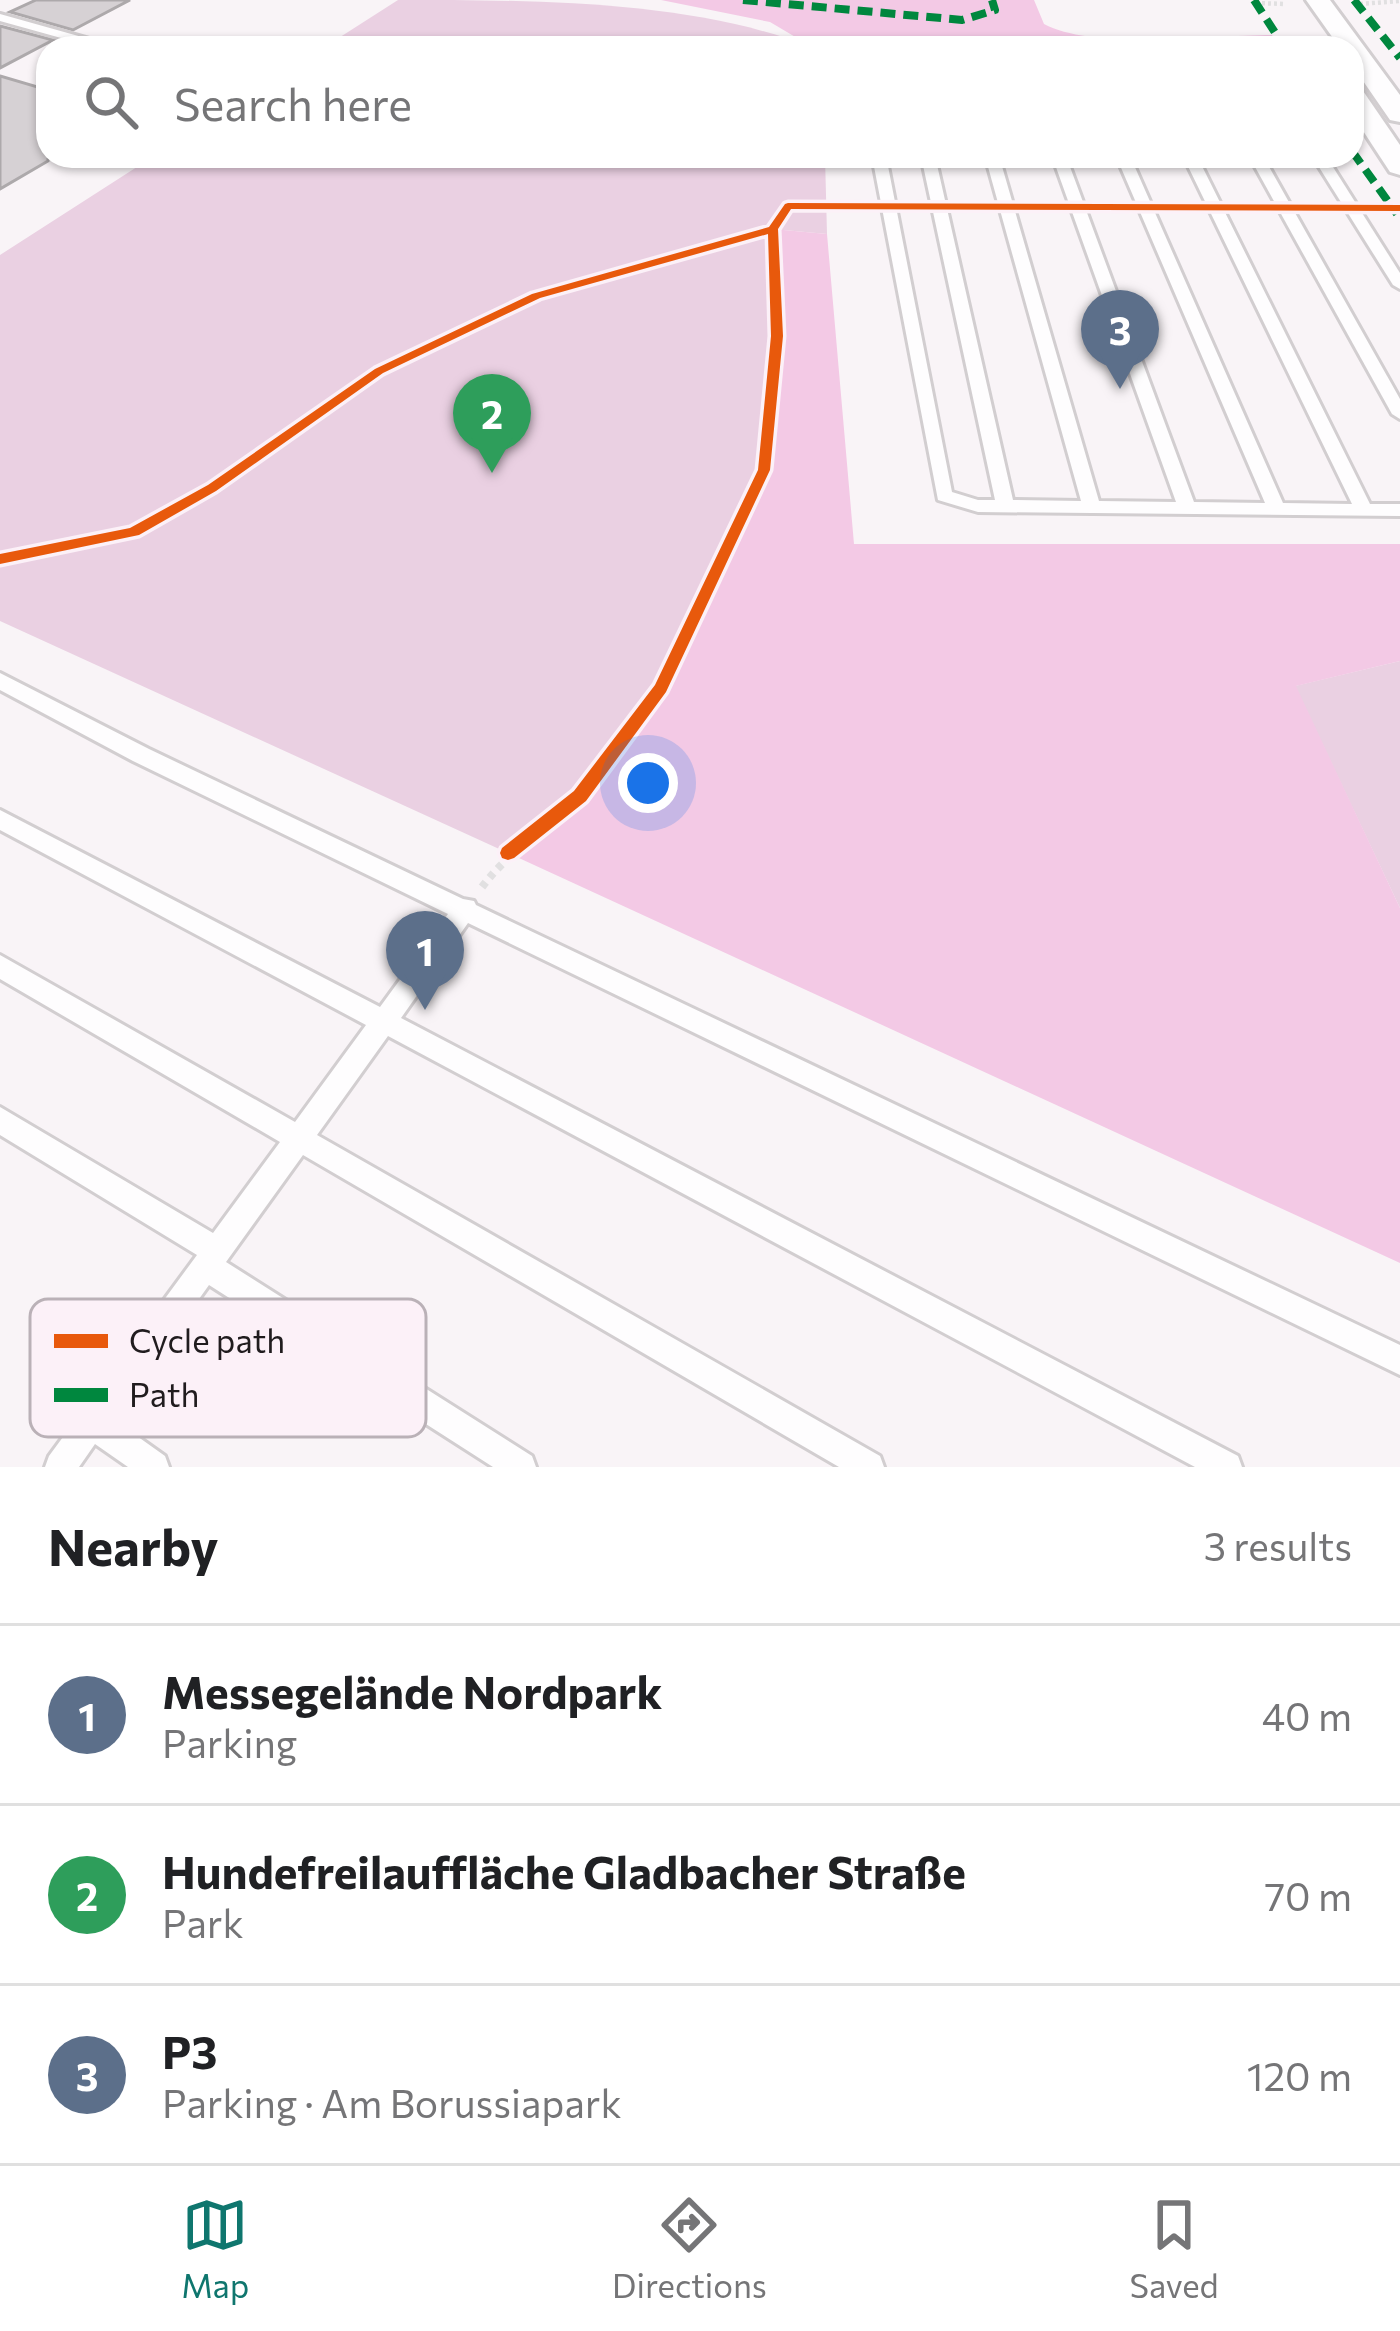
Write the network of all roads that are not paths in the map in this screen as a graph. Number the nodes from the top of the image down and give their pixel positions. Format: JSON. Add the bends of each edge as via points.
{"nodes":[{"id":1,"x":1305,"y":2,"type":"edge"},
{"id":2,"x":0,"y":17,"type":"edge"},
{"id":3,"x":67,"y":36,"type":"edge"},
{"id":4,"x":1318,"y":36,"type":"edge"},
{"id":5,"x":1334,"y":36,"type":"edge"},
{"id":6,"x":1364,"y":72,"type":"edge"},
{"id":7,"x":1364,"y":112,"type":"edge"},
{"id":8,"x":1400,"y":114,"type":"edge"},
{"id":9,"x":1400,"y":166,"type":"edge"},
{"id":10,"x":880,"y":168,"type":"edge"},
{"id":11,"x":931,"y":168,"type":"edge"},
{"id":12,"x":995,"y":168,"type":"edge"},
{"id":13,"x":1063,"y":168,"type":"edge"},
{"id":14,"x":1128,"y":168,"type":"edge"},
{"id":15,"x":1196,"y":168,"type":"edge"},
{"id":16,"x":1263,"y":168,"type":"edge"},
{"id":17,"x":1327,"y":168,"type":"edge"},
{"id":18,"x":1400,"y":285,"type":"edge"},
{"id":19,"x":1400,"y":414,"type":"edge"},
{"id":20,"x":1005,"y":506,"type":"junction"},
{"id":21,"x":1092,"y":508,"type":"junction"},
{"id":22,"x":1187,"y":508,"type":"junction"},
{"id":23,"x":1276,"y":508,"type":"junction"},
{"id":24,"x":1364,"y":509,"type":"junction"},
{"id":25,"x":1400,"y":510,"type":"edge"},
{"id":26,"x":0,"y":681,"type":"edge"},
{"id":27,"x":0,"y":819,"type":"edge"},
{"id":28,"x":466,"y":908,"type":"junction"},
{"id":29,"x":0,"y":967,"type":"edge"},
{"id":30,"x":386,"y":1018,"type":"junction"},
{"id":31,"x":0,"y":1120,"type":"edge"},
{"id":32,"x":298,"y":1139,"type":"junction"},
{"id":33,"x":211,"y":1259,"type":"junction"},
{"id":34,"x":182,"y":1299,"type":"edge"},
{"id":35,"x":271,"y":1299,"type":"edge"},
{"id":36,"x":1400,"y":1360,"type":"edge"},
{"id":37,"x":426,"y":1403,"type":"edge"},
{"id":38,"x":82,"y":1437,"type":"edge"},
{"id":39,"x":112,"y":1437,"type":"edge"},
{"id":40,"x":59,"y":1467,"type":"edge"},
{"id":41,"x":154,"y":1467,"type":"edge"},
{"id":42,"x":521,"y":1467,"type":"edge"},
{"id":43,"x":869,"y":1467,"type":"edge"},
{"id":44,"x":1227,"y":1467,"type":"edge"}],
"edges":[{"from":1,"to":4,"type":"street"},
{"from":1,"to":5,"type":"street"},
{"from":2,"to":3,"type":"lane"},
{"from":6,"to":8,"type":"street"},
{"from":7,"to":9,"type":"street"},
{"from":10,"to":20,"type":"lane","via":[[938,485],[960,505]]},
{"from":11,"to":20,"type":"lane"},
{"from":12,"to":21,"type":"lane"},
{"from":13,"to":22,"type":"lane"},
{"from":14,"to":23,"type":"lane"},
{"from":15,"to":24,"type":"lane"},
{"from":16,"to":19,"type":"lane"},
{"from":17,"to":18,"type":"lane"},
{"from":20,"to":21,"type":"lane"},
{"from":21,"to":22,"type":"lane"},
{"from":22,"to":23,"type":"lane"},
{"from":23,"to":24,"type":"lane"},
{"from":24,"to":25,"type":"lane"},
{"from":26,"to":28,"type":"lane"},
{"from":27,"to":30,"type":"lane"},
{"from":28,"to":30,"type":"lane"},
{"from":28,"to":36,"type":"lane"},
{"from":29,"to":32,"type":"lane"},
{"from":30,"to":32,"type":"lane"},
{"from":30,"to":44,"type":"lane"},
{"from":31,"to":33,"type":"lane"},
{"from":32,"to":33,"type":"lane"},
{"from":32,"to":43,"type":"lane"},
{"from":33,"to":34,"type":"lane"},
{"from":33,"to":35,"type":"lane"},
{"from":37,"to":42,"type":"lane"},
{"from":38,"to":40,"type":"lane"},
{"from":39,"to":41,"type":"lane"}]}
